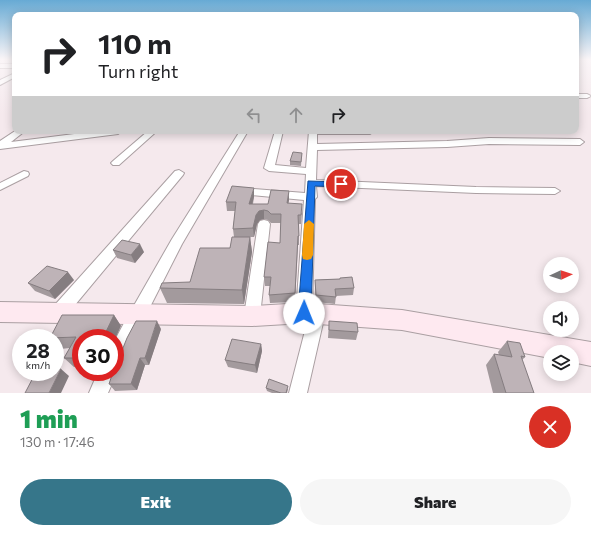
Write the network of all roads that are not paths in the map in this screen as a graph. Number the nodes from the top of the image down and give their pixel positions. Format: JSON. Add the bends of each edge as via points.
{"nodes":[{"id":1,"x":11,"y":77,"type":"edge"},
{"id":2,"x":0,"y":83,"type":"edge"},
{"id":3,"x":579,"y":96,"type":"edge"},
{"id":4,"x":587,"y":96,"type":"dead end"},
{"id":5,"x":17,"y":134,"type":"edge"},
{"id":6,"x":76,"y":134,"type":"edge"},
{"id":7,"x":150,"y":134,"type":"edge"},
{"id":8,"x":242,"y":134,"type":"edge"},
{"id":9,"x":277,"y":134,"type":"edge"},
{"id":10,"x":313,"y":134,"type":"edge"},
{"id":11,"x":580,"y":142,"type":"dead end"},
{"id":12,"x":0,"y":146,"type":"edge"},
{"id":13,"x":312,"y":147,"type":"junction"},
{"id":14,"x":116,"y":163,"type":"dead end"},
{"id":15,"x":179,"y":173,"type":"dead end"},
{"id":16,"x":24,"y":174,"type":"dead end"},
{"id":17,"x":311,"y":177,"type":"junction"},
{"id":18,"x":0,"y":187,"type":"edge"},
{"id":19,"x":233,"y":190,"type":"edge"},
{"id":20,"x":556,"y":191,"type":"dead end"},
{"id":21,"x":311,"y":197,"type":"junction"},
{"id":22,"x":264,"y":224,"type":"dead end"},
{"id":23,"x":0,"y":312,"type":"edge"},
{"id":24,"x":59,"y":312,"type":"junction"},
{"id":25,"x":136,"y":314,"type":"junction"},
{"id":26,"x":310,"y":314,"type":"junction"},
{"id":27,"x":252,"y":316,"type":"junction"},
{"id":28,"x":124,"y":339,"type":"edge"},
{"id":29,"x":591,"y":354,"type":"edge"},
{"id":30,"x":104,"y":381,"type":"edge"},
{"id":31,"x":98,"y":393,"type":"edge"},
{"id":32,"x":298,"y":393,"type":"edge"}],
"edges":[{"from":1,"to":2,"type":"street"},
{"from":3,"to":4,"type":"street"},
{"from":5,"to":12,"type":"street"},
{"from":6,"to":12,"type":"street"},
{"from":7,"to":14,"type":"street"},
{"from":8,"to":25,"type":"street"},
{"from":9,"to":17,"type":"street","via":[[269,168]]},
{"from":10,"to":13,"type":"street"},
{"from":11,"to":13,"type":"street","via":[[489,141]]},
{"from":13,"to":17,"type":"street"},
{"from":15,"to":24,"type":"street"},
{"from":16,"to":18,"type":"street"},
{"from":17,"to":20,"type":"street","via":[[476,190]]},
{"from":17,"to":21,"type":"street"},
{"from":19,"to":21,"type":"street"},
{"from":21,"to":26,"type":"street"},
{"from":22,"to":27,"type":"street"},
{"from":23,"to":24,"type":"street"},
{"from":24,"to":25,"type":"street"},
{"from":25,"to":27,"type":"street"},
{"from":25,"to":28,"type":"street"},
{"from":26,"to":27,"type":"street"},
{"from":26,"to":29,"type":"street","via":[[402,320]]},
{"from":26,"to":32,"type":"street"},
{"from":30,"to":31,"type":"street"}]}
